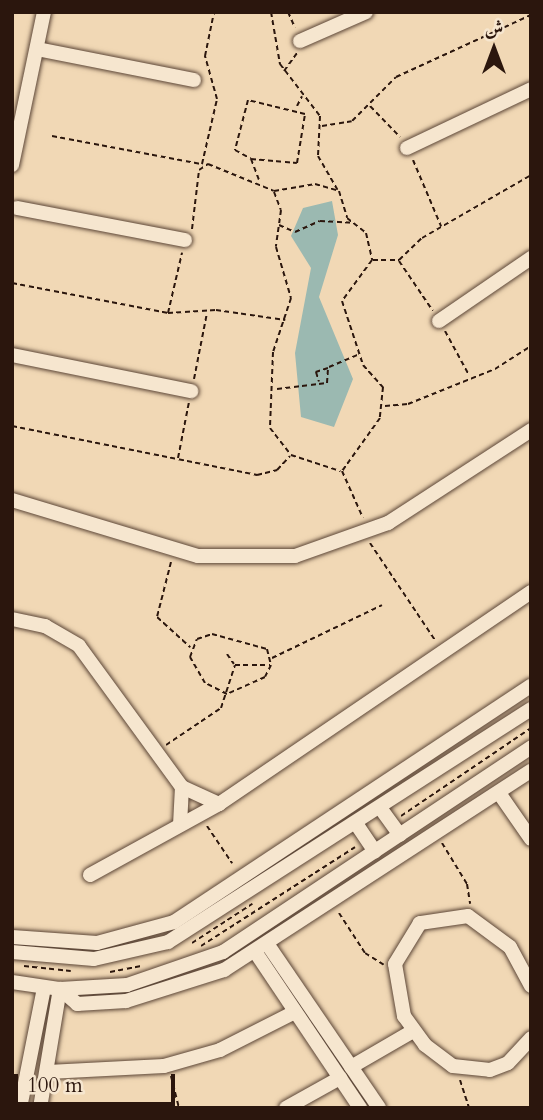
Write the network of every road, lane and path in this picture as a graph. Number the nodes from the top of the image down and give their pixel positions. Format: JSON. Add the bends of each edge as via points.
{"nodes":[{"id":1,"x":44,"y":12,"type":"edge"},
{"id":2,"x":214,"y":12,"type":"edge"},
{"id":3,"x":271,"y":12,"type":"edge"},
{"id":4,"x":288,"y":12,"type":"edge"},
{"id":5,"x":366,"y":12,"type":"edge"},
{"id":6,"x":531,"y":15,"type":"edge"},
{"id":7,"x":300,"y":41,"type":"junction"},
{"id":8,"x":37,"y":49,"type":"junction"},
{"id":9,"x":284,"y":72,"type":"junction"},
{"id":10,"x":194,"y":80,"type":"dead end"},
{"id":11,"x":531,"y":89,"type":"edge"},
{"id":12,"x":302,"y":95,"type":"junction"},
{"id":13,"x":369,"y":105,"type":"junction"},
{"id":14,"x":296,"y":108,"type":"junction"},
{"id":15,"x":322,"y":126,"type":"junction"},
{"id":16,"x":52,"y":136,"type":"dead end"},
{"id":17,"x":407,"y":148,"type":"junction"},
{"id":18,"x":251,"y":159,"type":"junction"},
{"id":19,"x":202,"y":164,"type":"junction"},
{"id":20,"x":12,"y":165,"type":"edge"},
{"id":21,"x":531,"y":175,"type":"edge"},
{"id":22,"x":260,"y":181,"type":"junction"},
{"id":23,"x":274,"y":191,"type":"junction"},
{"id":24,"x":339,"y":191,"type":"junction"},
{"id":25,"x":14,"y":208,"type":"edge"},
{"id":26,"x":354,"y":223,"type":"junction"},
{"id":27,"x":279,"y":225,"type":"junction"},
{"id":28,"x":442,"y":226,"type":"junction"},
{"id":29,"x":185,"y":240,"type":"junction"},
{"id":30,"x":531,"y":258,"type":"edge"},
{"id":31,"x":372,"y":260,"type":"junction"},
{"id":32,"x":399,"y":260,"type":"junction"},
{"id":33,"x":12,"y":282,"type":"edge"},
{"id":34,"x":168,"y":313,"type":"junction"},
{"id":35,"x":286,"y":320,"type":"junction"},
{"id":36,"x":439,"y":321,"type":"junction"},
{"id":37,"x":531,"y":346,"type":"edge"},
{"id":38,"x":359,"y":354,"type":"junction"},
{"id":39,"x":12,"y":355,"type":"edge"},
{"id":40,"x":328,"y":368,"type":"junction"},
{"id":41,"x":470,"y":377,"type":"junction"},
{"id":42,"x":319,"y":382,"type":"junction"},
{"id":43,"x":276,"y":390,"type":"junction"},
{"id":44,"x":191,"y":391,"type":"dead end"},
{"id":45,"x":384,"y":406,"type":"junction"},
{"id":46,"x":12,"y":426,"type":"edge"},
{"id":47,"x":531,"y":430,"type":"edge"},
{"id":48,"x":290,"y":455,"type":"junction"},
{"id":49,"x":342,"y":471,"type":"junction"},
{"id":50,"x":12,"y":500,"type":"edge"},
{"id":51,"x":365,"y":535,"type":"junction"},
{"id":52,"x":174,"y":551,"type":"junction"},
{"id":53,"x":531,"y":592,"type":"edge"},
{"id":54,"x":382,"y":605,"type":"dead end"},
{"id":55,"x":12,"y":619,"type":"edge"},
{"id":56,"x":191,"y":648,"type":"junction"},
{"id":57,"x":442,"y":650,"type":"junction"},
{"id":58,"x":227,"y":654,"type":"dead end"},
{"id":59,"x":271,"y":659,"type":"junction"},
{"id":60,"x":235,"y":665,"type":"junction"},
{"id":61,"x":271,"y":666,"type":"junction"},
{"id":62,"x":531,"y":686,"type":"edge"},
{"id":63,"x":227,"y":694,"type":"junction"},
{"id":64,"x":531,"y":709,"type":"edge"},
{"id":65,"x":531,"y":747,"type":"edge"},
{"id":66,"x":157,"y":751,"type":"junction"},
{"id":67,"x":531,"y":771,"type":"edge"},
{"id":68,"x":182,"y":787,"type":"junction"},
{"id":69,"x":499,"y":793,"type":"junction"},
{"id":70,"x":219,"y":803,"type":"junction"},
{"id":71,"x":447,"y":803,"type":"junction"},
{"id":72,"x":381,"y":809,"type":"junction"},
{"id":73,"x":200,"y":815,"type":"junction"},
{"id":74,"x":458,"y":819,"type":"junction"},
{"id":75,"x":180,"y":825,"type":"junction"},
{"id":76,"x":357,"y":825,"type":"junction"},
{"id":77,"x":436,"y":834,"type":"junction"},
{"id":78,"x":400,"y":835,"type":"junction"},
{"id":79,"x":531,"y":839,"type":"edge"},
{"id":80,"x":375,"y":852,"type":"junction"},
{"id":81,"x":232,"y":863,"type":"dead end"},
{"id":82,"x":90,"y":875,"type":"dead end"},
{"id":83,"x":306,"y":898,"type":"junction"},
{"id":84,"x":332,"y":903,"type":"junction"},
{"id":85,"x":317,"y":913,"type":"junction"},
{"id":86,"x":468,"y":916,"type":"junction"},
{"id":87,"x":12,"y":936,"type":"edge"},
{"id":88,"x":262,"y":950,"type":"junction"},
{"id":89,"x":12,"y":952,"type":"edge"},
{"id":90,"x":526,"y":959,"type":"edge"},
{"id":91,"x":395,"y":964,"type":"junction"},
{"id":92,"x":71,"y":971,"type":"dead end"},
{"id":93,"x":71,"y":979,"type":"dead end"},
{"id":94,"x":12,"y":982,"type":"edge"},
{"id":95,"x":531,"y":986,"type":"edge"},
{"id":96,"x":44,"y":988,"type":"junction"},
{"id":97,"x":60,"y":989,"type":"junction"},
{"id":98,"x":295,"y":1012,"type":"junction"},
{"id":99,"x":413,"y":1031,"type":"junction"},
{"id":100,"x":531,"y":1038,"type":"edge"},
{"id":101,"x":168,"y":1065,"type":"junction"},
{"id":102,"x":351,"y":1067,"type":"junction"},
{"id":103,"x":461,"y":1068,"type":"junction"},
{"id":104,"x":48,"y":1072,"type":"junction"},
{"id":105,"x":340,"y":1078,"type":"junction"},
{"id":106,"x":20,"y":1108,"type":"edge"},
{"id":107,"x":40,"y":1108,"type":"edge"},
{"id":108,"x":178,"y":1108,"type":"edge"},
{"id":109,"x":286,"y":1108,"type":"edge"},
{"id":110,"x":360,"y":1108,"type":"edge"},
{"id":111,"x":379,"y":1108,"type":"edge"},
{"id":112,"x":469,"y":1108,"type":"edge"}],
"edges":[{"from":1,"to":8,"type":"street"},
{"from":2,"to":19,"type":"path","via":[[205,56],[217,99]]},
{"from":3,"to":9,"type":"path"},
{"from":4,"to":7,"type":"path"},
{"from":5,"to":7,"type":"street"},
{"from":6,"to":13,"type":"path","via":[[396,77]]},
{"from":7,"to":9,"type":"path"},
{"from":8,"to":10,"type":"street"},
{"from":8,"to":20,"type":"street"},
{"from":9,"to":12,"type":"path"},
{"from":11,"to":17,"type":"street"},
{"from":12,"to":14,"type":"path"},
{"from":12,"to":15,"type":"path"},
{"from":13,"to":15,"type":"path","via":[[352,121]]},
{"from":13,"to":17,"type":"path"},
{"from":14,"to":18,"type":"path","via":[[305,114],[297,163]]},
{"from":14,"to":18,"type":"path","via":[[248,100],[235,150]]},
{"from":15,"to":24,"type":"path","via":[[318,156]]},
{"from":16,"to":19,"type":"path"},
{"from":17,"to":28,"type":"path"},
{"from":18,"to":22,"type":"path"},
{"from":19,"to":22,"type":"path"},
{"from":19,"to":29,"type":"path"},
{"from":21,"to":28,"type":"path"},
{"from":22,"to":23,"type":"path"},
{"from":23,"to":24,"type":"path","via":[[315,184]]},
{"from":23,"to":27,"type":"path"},
{"from":24,"to":26,"type":"path"},
{"from":25,"to":29,"type":"street"},
{"from":26,"to":27,"type":"path","via":[[320,220],[296,232]]},
{"from":26,"to":31,"type":"path","via":[[366,233]]},
{"from":27,"to":35,"type":"path","via":[[276,247],[291,298]]},
{"from":28,"to":32,"type":"path"},
{"from":29,"to":34,"type":"path"},
{"from":30,"to":36,"type":"street"},
{"from":31,"to":32,"type":"path"},
{"from":31,"to":38,"type":"path","via":[[342,301]]},
{"from":32,"to":36,"type":"path"},
{"from":33,"to":34,"type":"path"},
{"from":34,"to":35,"type":"path","via":[[216,310]]},
{"from":35,"to":43,"type":"path","via":[[273,352]]},
{"from":36,"to":41,"type":"path"},
{"from":37,"to":41,"type":"path"},
{"from":38,"to":40,"type":"path"},
{"from":38,"to":45,"type":"path","via":[[383,387]]},
{"from":39,"to":44,"type":"street"},
{"from":40,"to":42,"type":"path","via":[[318,369]]},
{"from":40,"to":42,"type":"path","via":[[330,381]]},
{"from":41,"to":45,"type":"path","via":[[408,404]]},
{"from":42,"to":43,"type":"path"},
{"from":43,"to":48,"type":"path","via":[[270,428]]},
{"from":45,"to":49,"type":"path"},
{"from":46,"to":48,"type":"path","via":[[257,475],[277,470]]},
{"from":47,"to":51,"type":"street"},
{"from":48,"to":49,"type":"path"},
{"from":49,"to":51,"type":"path"},
{"from":50,"to":52,"type":"street"},
{"from":51,"to":52,"type":"street","via":[[271,559]]},
{"from":51,"to":57,"type":"path"},
{"from":52,"to":56,"type":"path","via":[[157,617]]},
{"from":53,"to":57,"type":"street"},
{"from":54,"to":59,"type":"path"},
{"from":55,"to":66,"type":"street","via":[[45,626],[79,646]]},
{"from":56,"to":59,"type":"path","via":[[212,634],[258,642]]},
{"from":56,"to":63,"type":"path","via":[[199,677]]},
{"from":57,"to":70,"type":"street"},
{"from":58,"to":60,"type":"path"},
{"from":59,"to":61,"type":"path"},
{"from":60,"to":61,"type":"path"},
{"from":60,"to":63,"type":"path"},
{"from":61,"to":63,"type":"path","via":[[256,685]]},
{"from":62,"to":87,"type":"street","via":[[174,922],[97,943]]},
{"from":63,"to":66,"type":"path","via":[[221,708]]},
{"from":64,"to":72,"type":"street"},
{"from":65,"to":71,"type":"street"},
{"from":66,"to":68,"type":"street"},
{"from":67,"to":69,"type":"street"},
{"from":68,"to":70,"type":"street"},
{"from":68,"to":75,"type":"street"},
{"from":69,"to":74,"type":"street"},
{"from":69,"to":79,"type":"street"},
{"from":70,"to":73,"type":"street"},
{"from":71,"to":74,"type":"street"},
{"from":71,"to":78,"type":"street"},
{"from":72,"to":76,"type":"street"},
{"from":72,"to":78,"type":"street"},
{"from":73,"to":75,"type":"street"},
{"from":73,"to":81,"type":"path"},
{"from":74,"to":77,"type":"street"},
{"from":75,"to":82,"type":"street"},
{"from":76,"to":80,"type":"street"},
{"from":76,"to":89,"type":"street","via":[[169,942],[94,959]]},
{"from":77,"to":84,"type":"street"},
{"from":77,"to":86,"type":"path","via":[[467,884]]},
{"from":78,"to":80,"type":"street"},
{"from":80,"to":83,"type":"street"},
{"from":83,"to":85,"type":"street"},
{"from":83,"to":97,"type":"street","via":[[192,966],[127,985]]},
{"from":84,"to":85,"type":"street"},
{"from":84,"to":91,"type":"path","via":[[365,954]]},
{"from":85,"to":88,"type":"street"},
{"from":86,"to":90,"type":"street"},
{"from":86,"to":91,"type":"street","via":[[420,923]]},
{"from":88,"to":97,"type":"street","via":[[192,983],[126,1001],[77,1004]]},
{"from":88,"to":98,"type":"street"},
{"from":88,"to":102,"type":"street"},
{"from":90,"to":95,"type":"street"},
{"from":91,"to":99,"type":"street","via":[[398,999]]},
{"from":92,"to":93,"type":"path"},
{"from":94,"to":96,"type":"street"},
{"from":96,"to":97,"type":"street"},
{"from":96,"to":106,"type":"street"},
{"from":97,"to":104,"type":"street"},
{"from":98,"to":101,"type":"street","via":[[246,1039]]},
{"from":98,"to":105,"type":"street"},
{"from":99,"to":102,"type":"street"},
{"from":99,"to":103,"type":"street","via":[[438,1056]]},
{"from":100,"to":103,"type":"street","via":[[508,1063],[490,1070]]},
{"from":101,"to":104,"type":"street","via":[[107,1073]]},
{"from":101,"to":108,"type":"path"},
{"from":102,"to":111,"type":"street"},
{"from":103,"to":112,"type":"path","via":[[460,1090]]},
{"from":104,"to":107,"type":"street"},
{"from":105,"to":109,"type":"street"},
{"from":105,"to":110,"type":"street"}]}
